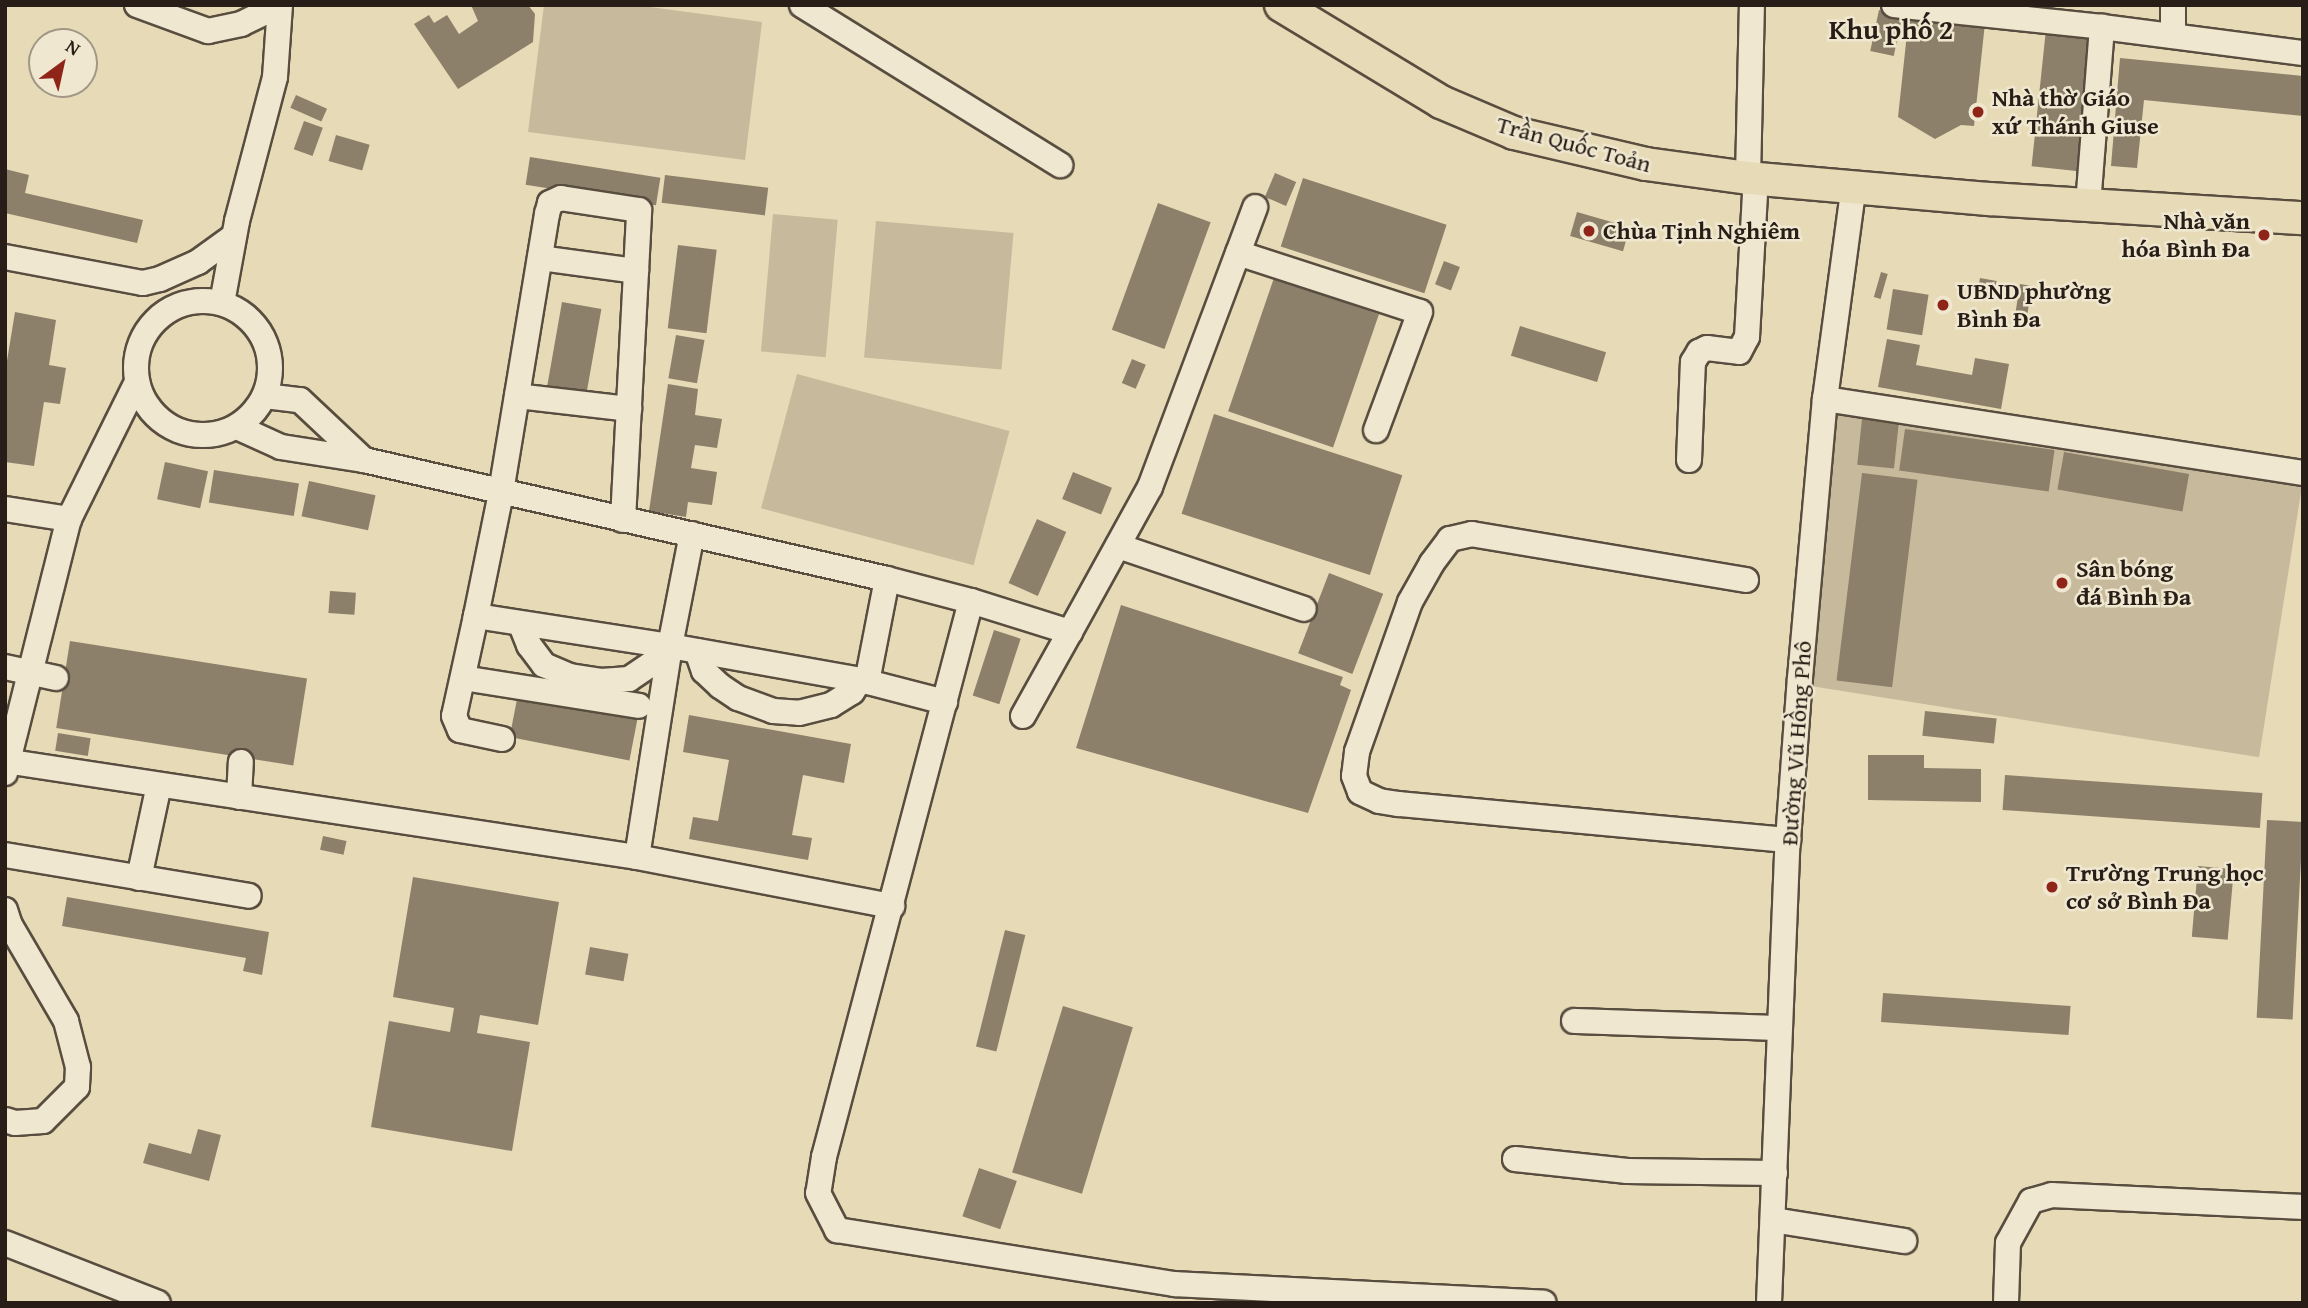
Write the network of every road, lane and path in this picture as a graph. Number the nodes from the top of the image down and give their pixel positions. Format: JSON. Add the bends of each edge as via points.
{"nodes":[{"id":1,"x":137,"y":5,"type":"edge"},
{"id":2,"x":280,"y":5,"type":"edge"},
{"id":3,"x":802,"y":5,"type":"edge"},
{"id":4,"x":1281,"y":5,"type":"edge"},
{"id":5,"x":1752,"y":5,"type":"edge"},
{"id":6,"x":1895,"y":5,"type":"edge"},
{"id":7,"x":2173,"y":5,"type":"edge"},
{"id":8,"x":2102,"y":27,"type":"junction"},
{"id":9,"x":2174,"y":36,"type":"junction"},
{"id":10,"x":2303,"y":53,"type":"edge"},
{"id":11,"x":1060,"y":166,"type":"dead end"},
{"id":12,"x":1752,"y":178,"type":"junction"},
{"id":13,"x":1854,"y":185,"type":"junction"},
{"id":14,"x":2088,"y":205,"type":"junction"},
{"id":15,"x":1255,"y":207,"type":"dead end"},
{"id":16,"x":2303,"y":218,"type":"edge"},
{"id":17,"x":234,"y":236,"type":"junction"},
{"id":18,"x":1238,"y":253,"type":"junction"},
{"id":19,"x":5,"y":257,"type":"edge"},
{"id":20,"x":540,"y":258,"type":"junction"},
{"id":21,"x":636,"y":271,"type":"junction"},
{"id":22,"x":222,"y":303,"type":"junction"},
{"id":23,"x":137,"y":382,"type":"junction"},
{"id":24,"x":265,"y":396,"type":"junction"},
{"id":25,"x":517,"y":396,"type":"junction"},
{"id":26,"x":1825,"y":399,"type":"junction"},
{"id":27,"x":629,"y":409,"type":"junction"},
{"id":28,"x":237,"y":427,"type":"junction"},
{"id":29,"x":1376,"y":430,"type":"dead end"},
{"id":30,"x":364,"y":460,"type":"junction"},
{"id":31,"x":1689,"y":460,"type":"dead end"},
{"id":32,"x":2303,"y":473,"type":"edge"},
{"id":33,"x":501,"y":493,"type":"junction"},
{"id":34,"x":5,"y":509,"type":"edge"},
{"id":35,"x":69,"y":519,"type":"junction"},
{"id":36,"x":624,"y":520,"type":"junction"},
{"id":37,"x":692,"y":534,"type":"junction"},
{"id":38,"x":1118,"y":546,"type":"junction"},
{"id":39,"x":887,"y":579,"type":"junction"},
{"id":40,"x":1746,"y":580,"type":"dead end"},
{"id":41,"x":971,"y":601,"type":"junction"},
{"id":42,"x":1304,"y":609,"type":"dead end"},
{"id":43,"x":476,"y":616,"type":"junction"},
{"id":44,"x":521,"y":625,"type":"junction"},
{"id":45,"x":1070,"y":632,"type":"junction"},
{"id":46,"x":670,"y":646,"type":"junction"},
{"id":47,"x":697,"y":651,"type":"junction"},
{"id":48,"x":5,"y":667,"type":"edge"},
{"id":49,"x":30,"y":672,"type":"junction"},
{"id":50,"x":56,"y":678,"type":"dead end"},
{"id":51,"x":463,"y":678,"type":"junction"},
{"id":52,"x":863,"y":681,"type":"junction"},
{"id":53,"x":945,"y":702,"type":"junction"},
{"id":54,"x":639,"y":706,"type":"dead end"},
{"id":55,"x":1023,"y":716,"type":"dead end"},
{"id":56,"x":502,"y":739,"type":"dead end"},
{"id":57,"x":241,"y":762,"type":"dead end"},
{"id":58,"x":6,"y":765,"type":"edge"},
{"id":59,"x":159,"y":785,"type":"junction"},
{"id":60,"x":239,"y":797,"type":"junction"},
{"id":61,"x":1788,"y":840,"type":"junction"},
{"id":62,"x":5,"y":855,"type":"edge"},
{"id":63,"x":637,"y":858,"type":"junction"},
{"id":64,"x":139,"y":878,"type":"junction"},
{"id":65,"x":249,"y":896,"type":"dead end"},
{"id":66,"x":891,"y":906,"type":"junction"},
{"id":67,"x":5,"y":910,"type":"edge"},
{"id":68,"x":1573,"y":1021,"type":"dead end"},
{"id":69,"x":1779,"y":1028,"type":"junction"},
{"id":70,"x":5,"y":1120,"type":"edge"},
{"id":71,"x":1515,"y":1159,"type":"dead end"},
{"id":72,"x":1775,"y":1172,"type":"junction"},
{"id":73,"x":2303,"y":1207,"type":"edge"},
{"id":74,"x":1773,"y":1220,"type":"junction"},
{"id":75,"x":1904,"y":1241,"type":"dead end"},
{"id":76,"x":5,"y":1243,"type":"edge"},
{"id":77,"x":1364,"y":1298,"type":"edge"},
{"id":78,"x":158,"y":1303,"type":"edge"},
{"id":79,"x":1544,"y":1303,"type":"edge"},
{"id":80,"x":1769,"y":1303,"type":"edge"},
{"id":81,"x":2006,"y":1303,"type":"edge"}],
"edges":[{"from":1,"to":2,"type":"street","via":[[208,31],[241,24]]},
{"from":2,"to":17,"type":"street","via":[[275,77]]},
{"from":3,"to":11,"type":"street"},
{"from":4,"to":12,"type":"main road","name":"Trần Quốc Toản","via":[[1441,102],[1514,132],[1646,164]]},
{"from":5,"to":12,"type":"street"},
{"from":6,"to":8,"type":"street"},
{"from":7,"to":9,"type":"street"},
{"from":8,"to":9,"type":"street"},
{"from":8,"to":14,"type":"street"},
{"from":9,"to":10,"type":"street"},
{"from":12,"to":13,"type":"main road","name":"Trần Quốc Toản"},
{"from":12,"to":31,"type":"street","via":[[1748,337],[1739,352],[1707,348],[1693,362]]},
{"from":13,"to":14,"type":"main road","name":"Trần Quốc Toản"},
{"from":13,"to":26,"type":"street","name":"Đường Vũ Hồng Phô"},
{"from":14,"to":16,"type":"main road","name":"Trần Quốc Toản"},
{"from":15,"to":18,"type":"street"},
{"from":17,"to":19,"type":"street","via":[[198,262],[143,283]]},
{"from":17,"to":22,"type":"street"},
{"from":18,"to":29,"type":"street","via":[[1420,312]]},
{"from":18,"to":38,"type":"street","via":[[1150,487]]},
{"from":20,"to":21,"type":"street"},
{"from":20,"to":21,"type":"street","via":[[550,203],[561,198],[639,211]]},
{"from":20,"to":25,"type":"street"},
{"from":21,"to":27,"type":"street"},
{"from":22,"to":23,"type":"street","via":[[199,300],[176,306],[157,318],[143,337],[136,359]]},
{"from":22,"to":24,"type":"street","via":[[243,313],[259,330],[269,351],[271,374]]},
{"from":23,"to":28,"type":"street","via":[[158,418],[176,429],[196,435]]},
{"from":23,"to":35,"type":"street"},
{"from":24,"to":28,"type":"street"},
{"from":24,"to":30,"type":"street","via":[[300,400]]},
{"from":25,"to":27,"type":"street"},
{"from":25,"to":33,"type":"street"},
{"from":26,"to":32,"type":"street"},
{"from":26,"to":61,"type":"street","name":"Đường Vũ Hồng Phô"},
{"from":27,"to":36,"type":"street"},
{"from":28,"to":30,"type":"street","via":[[281,447]]},
{"from":30,"to":33,"type":"street"},
{"from":33,"to":36,"type":"street"},
{"from":33,"to":43,"type":"street"},
{"from":34,"to":35,"type":"street"},
{"from":35,"to":49,"type":"street"},
{"from":36,"to":37,"type":"street"},
{"from":37,"to":39,"type":"street"},
{"from":37,"to":46,"type":"street"},
{"from":38,"to":42,"type":"street"},
{"from":38,"to":45,"type":"street"},
{"from":39,"to":41,"type":"street"},
{"from":39,"to":52,"type":"street"},
{"from":40,"to":61,"type":"street","via":[[1472,534],[1450,539],[1410,602],[1357,752],[1354,776],[1360,792],[1378,801]]},
{"from":41,"to":45,"type":"street"},
{"from":41,"to":53,"type":"street"},
{"from":43,"to":44,"type":"street"},
{"from":43,"to":51,"type":"street"},
{"from":44,"to":46,"type":"street"},
{"from":44,"to":46,"type":"street","via":[[544,665],[570,676],[601,681],[629,679]]},
{"from":45,"to":55,"type":"street"},
{"from":46,"to":47,"type":"street"},
{"from":46,"to":63,"type":"street"},
{"from":47,"to":52,"type":"street"},
{"from":47,"to":52,"type":"street","via":[[704,671],[720,686],[738,698],[773,710],[799,713],[831,705]]},
{"from":48,"to":49,"type":"street"},
{"from":49,"to":50,"type":"street"},
{"from":49,"to":58,"type":"street"},
{"from":51,"to":54,"type":"street"},
{"from":51,"to":56,"type":"street","via":[[456,724],[460,730]]},
{"from":52,"to":53,"type":"street"},
{"from":53,"to":66,"type":"street"},
{"from":57,"to":60,"type":"street"},
{"from":58,"to":59,"type":"street"},
{"from":59,"to":60,"type":"street"},
{"from":59,"to":64,"type":"street"},
{"from":60,"to":63,"type":"street"},
{"from":61,"to":69,"type":"street","name":"Đường Vũ Hồng Phô"},
{"from":62,"to":64,"type":"street"},
{"from":63,"to":66,"type":"street"},
{"from":64,"to":65,"type":"street"},
{"from":66,"to":77,"type":"street","via":[[824,1157],[818,1193],[837,1230],[1175,1284]]},
{"from":67,"to":70,"type":"street","via":[[66,1021],[78,1067],[77,1087],[43,1121]]},
{"from":68,"to":69,"type":"street"},
{"from":69,"to":72,"type":"street","name":"Đường Vũ Hồng Phô"},
{"from":71,"to":72,"type":"street","via":[[1627,1171]]},
{"from":72,"to":74,"type":"street","name":"Đường Vũ Hồng Phô"},
{"from":73,"to":81,"type":"street","via":[[2052,1195],[2031,1201],[2008,1243]]},
{"from":74,"to":75,"type":"street"},
{"from":74,"to":80,"type":"street","name":"Đường Vũ Hồng Phô"},
{"from":76,"to":78,"type":"street"},
{"from":77,"to":79,"type":"street"}]}
